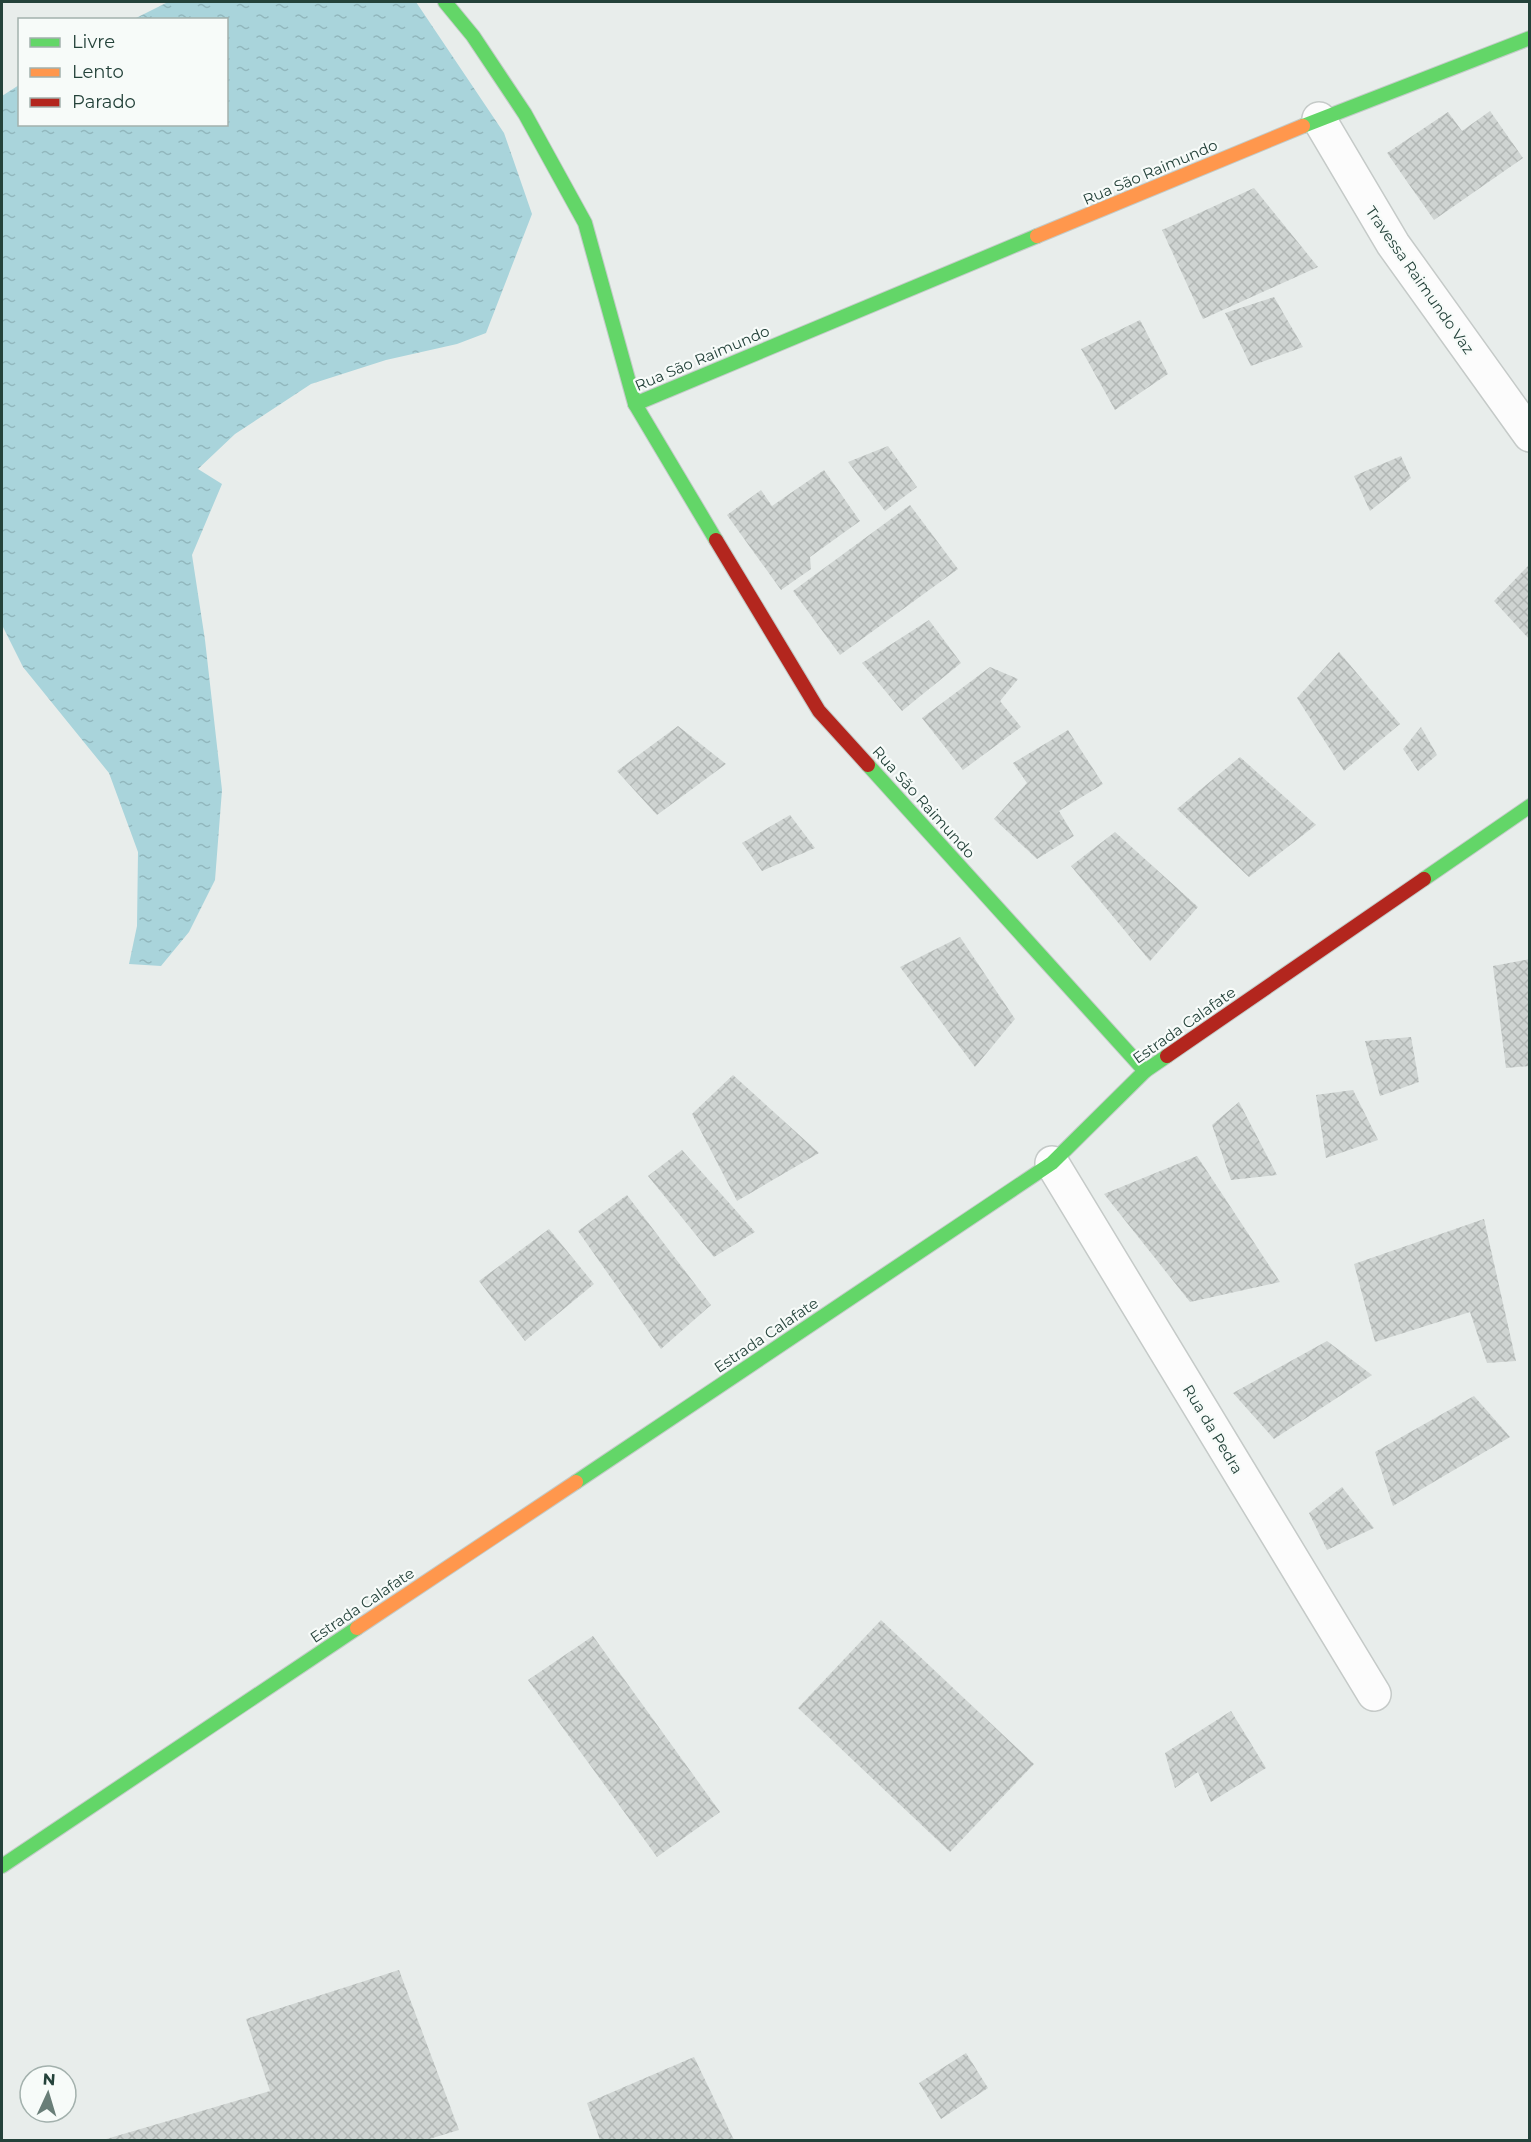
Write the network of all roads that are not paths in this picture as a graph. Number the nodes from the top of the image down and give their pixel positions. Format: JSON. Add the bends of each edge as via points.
{"nodes":[{"id":1,"x":445,"y":2,"type":"edge"},
{"id":2,"x":1530,"y":38,"type":"edge"},
{"id":3,"x":1319,"y":119,"type":"junction"},
{"id":4,"x":634,"y":404,"type":"junction"},
{"id":5,"x":1530,"y":435,"type":"edge"},
{"id":6,"x":1530,"y":806,"type":"edge"},
{"id":7,"x":1145,"y":1071,"type":"junction"},
{"id":8,"x":1052,"y":1163,"type":"junction"},
{"id":9,"x":1374,"y":1694,"type":"dead end"},
{"id":10,"x":2,"y":1866,"type":"edge"}],
"edges":[{"from":1,"to":4,"type":"street","via":[[473,36],[525,114],[585,224]]},
{"from":2,"to":3,"type":"street","name":"Rua São Raimundo"},
{"from":3,"to":4,"type":"street","name":"Rua São Raimundo"},
{"from":3,"to":5,"type":"street","name":"Travessa Raimundo Vaz","via":[[1393,244]]},
{"from":4,"to":7,"type":"street","name":"Rua São Raimundo","via":[[819,711]]},
{"from":6,"to":7,"type":"street","name":"Estrada Calafate"},
{"from":7,"to":8,"type":"street","name":"Estrada Calafate"},
{"from":8,"to":9,"type":"street","name":"Rua da Pedra"},
{"from":8,"to":10,"type":"street","name":"Estrada Calafate"}]}
